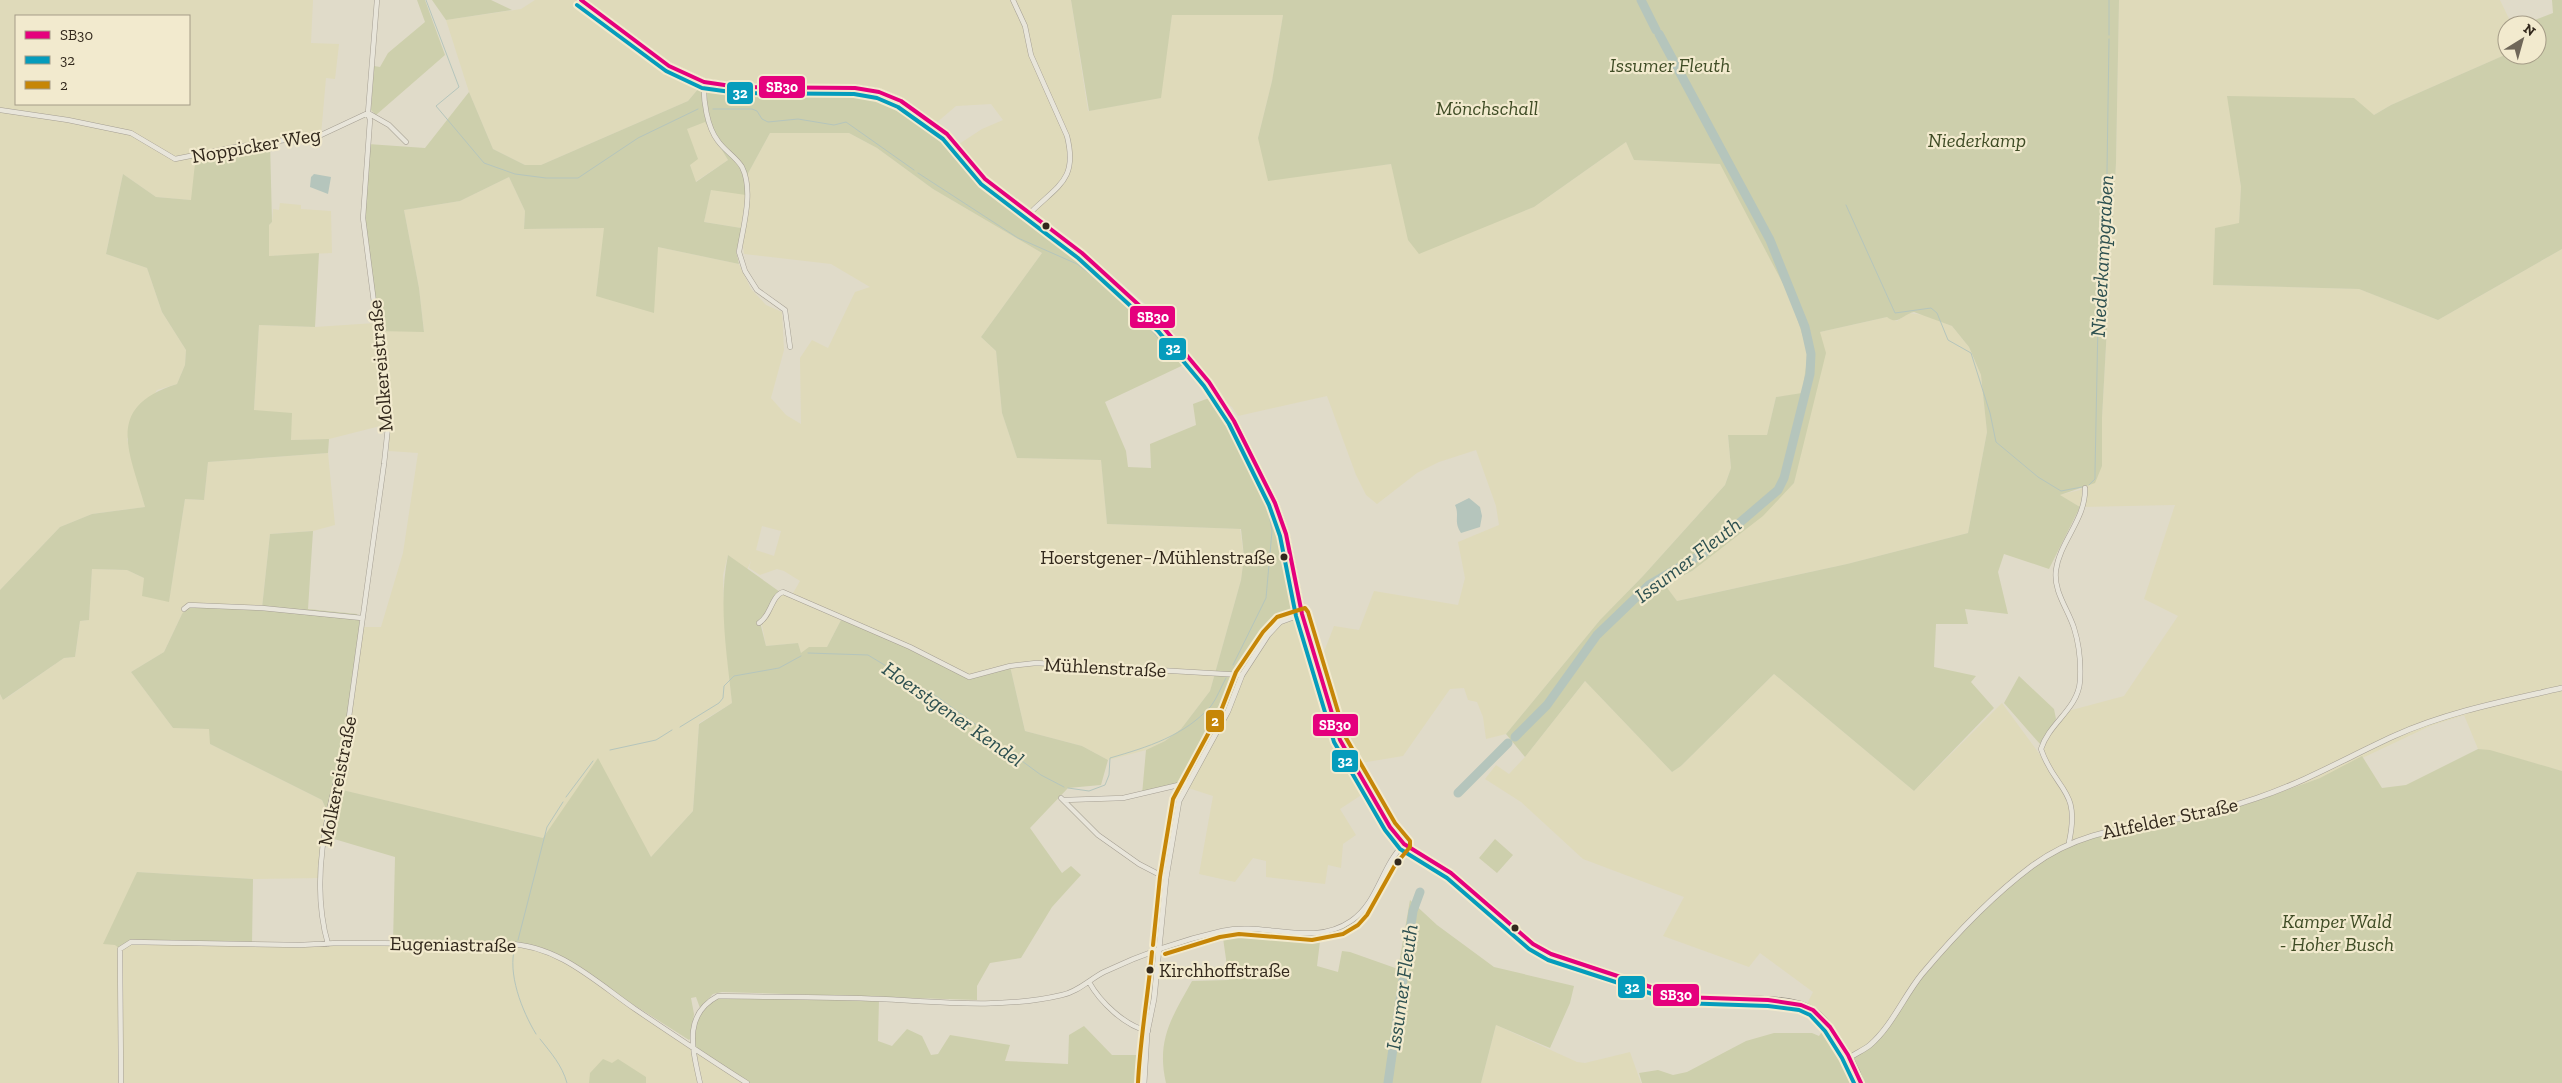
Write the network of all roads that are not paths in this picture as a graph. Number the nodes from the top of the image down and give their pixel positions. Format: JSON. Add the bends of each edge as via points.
{"nodes":[{"id":1,"x":377,"y":0,"type":"edge"},
{"id":2,"x":581,"y":0,"type":"edge"},
{"id":3,"x":1013,"y":0,"type":"edge"},
{"id":4,"x":704,"y":82,"type":"junction"},
{"id":5,"x":0,"y":110,"type":"edge"},
{"id":6,"x":368,"y":113,"type":"junction"},
{"id":7,"x":406,"y":142,"type":"dead end"},
{"id":8,"x":1030,"y":213,"type":"junction"},
{"id":9,"x":790,"y":348,"type":"dead end"},
{"id":10,"x":2085,"y":488,"type":"dead end"},
{"id":11,"x":184,"y":609,"type":"dead end"},
{"id":12,"x":1302,"y":614,"type":"junction"},
{"id":13,"x":362,"y":618,"type":"junction"},
{"id":14,"x":759,"y":623,"type":"dead end"},
{"id":15,"x":1242,"y":675,"type":"junction"},
{"id":16,"x":2562,"y":688,"type":"edge"},
{"id":17,"x":1187,"y":783,"type":"junction"},
{"id":18,"x":2069,"y":842,"type":"junction"},
{"id":19,"x":1404,"y":844,"type":"junction"},
{"id":20,"x":1166,"y":878,"type":"junction"},
{"id":21,"x":328,"y":944,"type":"junction"},
{"id":22,"x":1158,"y":949,"type":"junction"},
{"id":23,"x":1089,"y":982,"type":"junction"},
{"id":24,"x":1148,"y":1031,"type":"junction"},
{"id":25,"x":694,"y":1047,"type":"junction"},
{"id":26,"x":1849,"y":1058,"type":"junction"},
{"id":27,"x":121,"y":1083,"type":"edge"},
{"id":28,"x":700,"y":1083,"type":"edge"},
{"id":29,"x":747,"y":1083,"type":"edge"},
{"id":30,"x":1144,"y":1083,"type":"edge"},
{"id":31,"x":1861,"y":1083,"type":"edge"}],
"edges":[{"from":1,"to":6,"type":"street","name":"Molkereistraße"},
{"from":2,"to":4,"type":"main road","via":[[669,66]]},
{"from":3,"to":8,"type":"street","via":[[1025,26],[1031,55],[1070,147],[1071,164],[1066,178]]},
{"from":4,"to":8,"type":"main road","via":[[738,87],[855,88],[890,96],[920,112],[947,134],[985,179]]},
{"from":4,"to":9,"type":"street","via":[[711,128],[717,140],[742,168],[745,180],[747,193],[739,252],[741,261],[757,290],[785,310]]},
{"from":5,"to":6,"type":"street","name":"Noppicker Weg","via":[[131,133],[175,159],[235,146],[321,135]]},
{"from":6,"to":7,"type":"street","via":[[389,125]]},
{"from":6,"to":13,"type":"street","name":"Molkereistraße","via":[[364,218],[389,418]]},
{"from":8,"to":12,"type":"main road","via":[[1129,294],[1163,327],[1209,382],[1249,448],[1275,504],[1290,550]]},
{"from":10,"to":18,"type":"street","via":[[2085,502],[2059,557],[2055,578],[2079,651],[2079,687],[2074,702],[2049,730],[2041,749],[2069,796],[2073,810]]},
{"from":11,"to":13,"type":"street","via":[[189,605],[262,608]]},
{"from":12,"to":15,"type":"street","via":[[1280,622]]},
{"from":12,"to":19,"type":"main road","via":[[1340,740],[1390,827]]},
{"from":13,"to":21,"type":"street","name":"Molkereistraße","via":[[344,753],[330,799],[324,836],[321,896]]},
{"from":14,"to":15,"type":"street","name":"Mühlenstraße","via":[[783,592],[910,647],[969,677],[1036,663]]},
{"from":15,"to":17,"type":"street","via":[[1228,712]]},
{"from":16,"to":18,"type":"street","name":"Altfelder Straße","via":[[2426,723],[2311,778],[2250,801],[2214,811],[2100,832]]},
{"from":17,"to":20,"type":"street","via":[[1179,801]]},
{"from":17,"to":20,"type":"street","via":[[1123,798],[1063,799],[1098,834]]},
{"from":18,"to":26,"type":"street","name":"Altfelder Straße","via":[[2033,865],[1976,917],[1920,976],[1880,1035],[1870,1046]]},
{"from":19,"to":22,"type":"street","via":[[1393,856],[1363,911],[1339,928],[1313,934],[1240,928]]},
{"from":19,"to":26,"type":"main road","via":[[1451,873],[1533,944],[1551,954],[1681,997],[1800,1004],[1820,1016]]},
{"from":20,"to":22,"type":"street"},
{"from":21,"to":25,"type":"street","name":"Eugeniastraße","via":[[533,946],[597,980]]},
{"from":21,"to":27,"type":"street","name":"Eugeniastraße","via":[[131,942],[120,949]]},
{"from":22,"to":23,"type":"street","via":[[1102,973]]},
{"from":22,"to":24,"type":"street"},
{"from":23,"to":24,"type":"street","via":[[1111,1008]]},
{"from":23,"to":25,"type":"street","via":[[1070,993],[1052,997],[977,1003],[718,996],[697,1013]]},
{"from":24,"to":30,"type":"street"},
{"from":25,"to":28,"type":"street"},
{"from":25,"to":29,"type":"street","name":"Eugeniastraße"},
{"from":26,"to":31,"type":"main road"}]}
